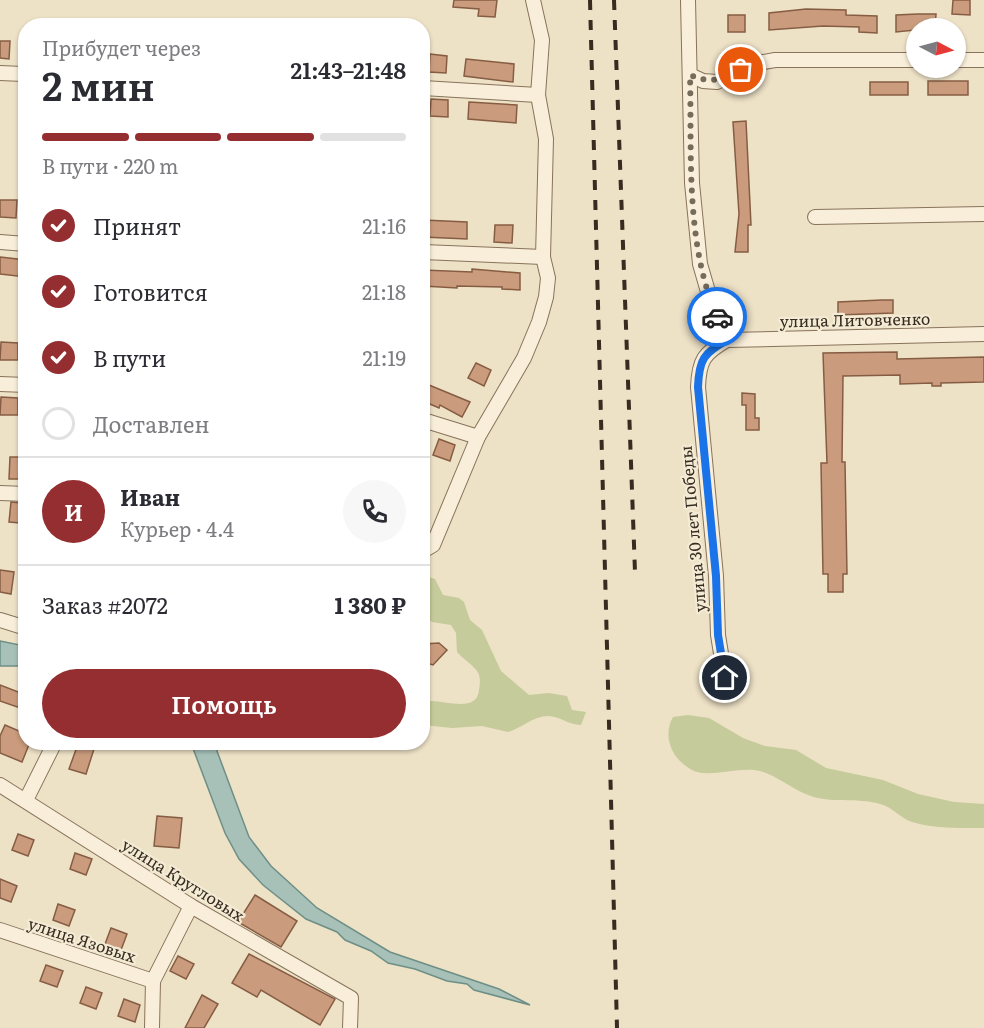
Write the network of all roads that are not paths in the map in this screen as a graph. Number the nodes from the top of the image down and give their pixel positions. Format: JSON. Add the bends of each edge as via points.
{"nodes":[{"id":1,"x":533,"y":0,"type":"edge"},
{"id":2,"x":688,"y":0,"type":"edge"},
{"id":3,"x":906,"y":60,"type":"edge"},
{"id":4,"x":966,"y":60,"type":"edge"},
{"id":5,"x":984,"y":60,"type":"edge"},
{"id":6,"x":0,"y":73,"type":"edge"},
{"id":7,"x":18,"y":74,"type":"edge"},
{"id":8,"x":690,"y":75,"type":"junction"},
{"id":9,"x":430,"y":88,"type":"edge"},
{"id":10,"x":537,"y":95,"type":"junction"},
{"id":11,"x":984,"y":214,"type":"edge"},
{"id":12,"x":815,"y":217,"type":"dead end"},
{"id":13,"x":0,"y":242,"type":"edge"},
{"id":14,"x":18,"y":243,"type":"edge"},
{"id":15,"x":430,"y":252,"type":"edge"},
{"id":16,"x":543,"y":257,"type":"junction"},
{"id":17,"x":984,"y":334,"type":"edge"},
{"id":18,"x":727,"y":340,"type":"junction"},
{"id":19,"x":0,"y":384,"type":"edge"},
{"id":20,"x":18,"y":385,"type":"edge"},
{"id":21,"x":430,"y":422,"type":"edge"},
{"id":22,"x":478,"y":437,"type":"junction"},
{"id":23,"x":0,"y":493,"type":"edge"},
{"id":24,"x":18,"y":494,"type":"edge"},
{"id":25,"x":430,"y":546,"type":"edge"},
{"id":26,"x":0,"y":620,"type":"edge"},
{"id":27,"x":18,"y":626,"type":"edge"},
{"id":28,"x":725,"y":678,"type":"dead end"},
{"id":29,"x":51,"y":750,"type":"edge"},
{"id":30,"x":0,"y":785,"type":"edge"},
{"id":31,"x":26,"y":800,"type":"junction"},
{"id":32,"x":190,"y":906,"type":"junction"},
{"id":33,"x":0,"y":930,"type":"edge"},
{"id":34,"x":153,"y":981,"type":"junction"},
{"id":35,"x":152,"y":1028,"type":"edge"},
{"id":36,"x":350,"y":1028,"type":"edge"}],
"edges":[{"from":1,"to":10,"type":"street","via":[[542,40]]},
{"from":2,"to":8,"type":"street"},
{"from":3,"to":8,"type":"street","via":[[776,60],[752,64],[717,82]]},
{"from":4,"to":5,"type":"street"},
{"from":6,"to":7,"type":"street"},
{"from":8,"to":18,"type":"street","via":[[692,183],[700,264]]},
{"from":9,"to":10,"type":"street"},
{"from":10,"to":16,"type":"street","via":[[546,139]]},
{"from":11,"to":12,"type":"street"},
{"from":13,"to":14,"type":"street"},
{"from":15,"to":16,"type":"street"},
{"from":16,"to":22,"type":"street","via":[[548,278],[539,322],[524,358]]},
{"from":17,"to":18,"type":"street","name":"улица Литовченко"},
{"from":18,"to":28,"type":"street","name":"улица 30 лет Победы","via":[[709,350],[702,360],[698,387]]},
{"from":19,"to":20,"type":"street"},
{"from":21,"to":22,"type":"street"},
{"from":22,"to":25,"type":"street"},
{"from":23,"to":24,"type":"street"},
{"from":26,"to":27,"type":"street"},
{"from":29,"to":31,"type":"street"},
{"from":30,"to":31,"type":"street","name":"улица Кругловых"},
{"from":31,"to":32,"type":"street","name":"улица Кругловых"},
{"from":32,"to":34,"type":"street"},
{"from":32,"to":36,"type":"street","name":"улица Кругловых","via":[[351,998]]},
{"from":33,"to":34,"type":"street","name":"улица Язовых"},
{"from":34,"to":35,"type":"street"}]}
